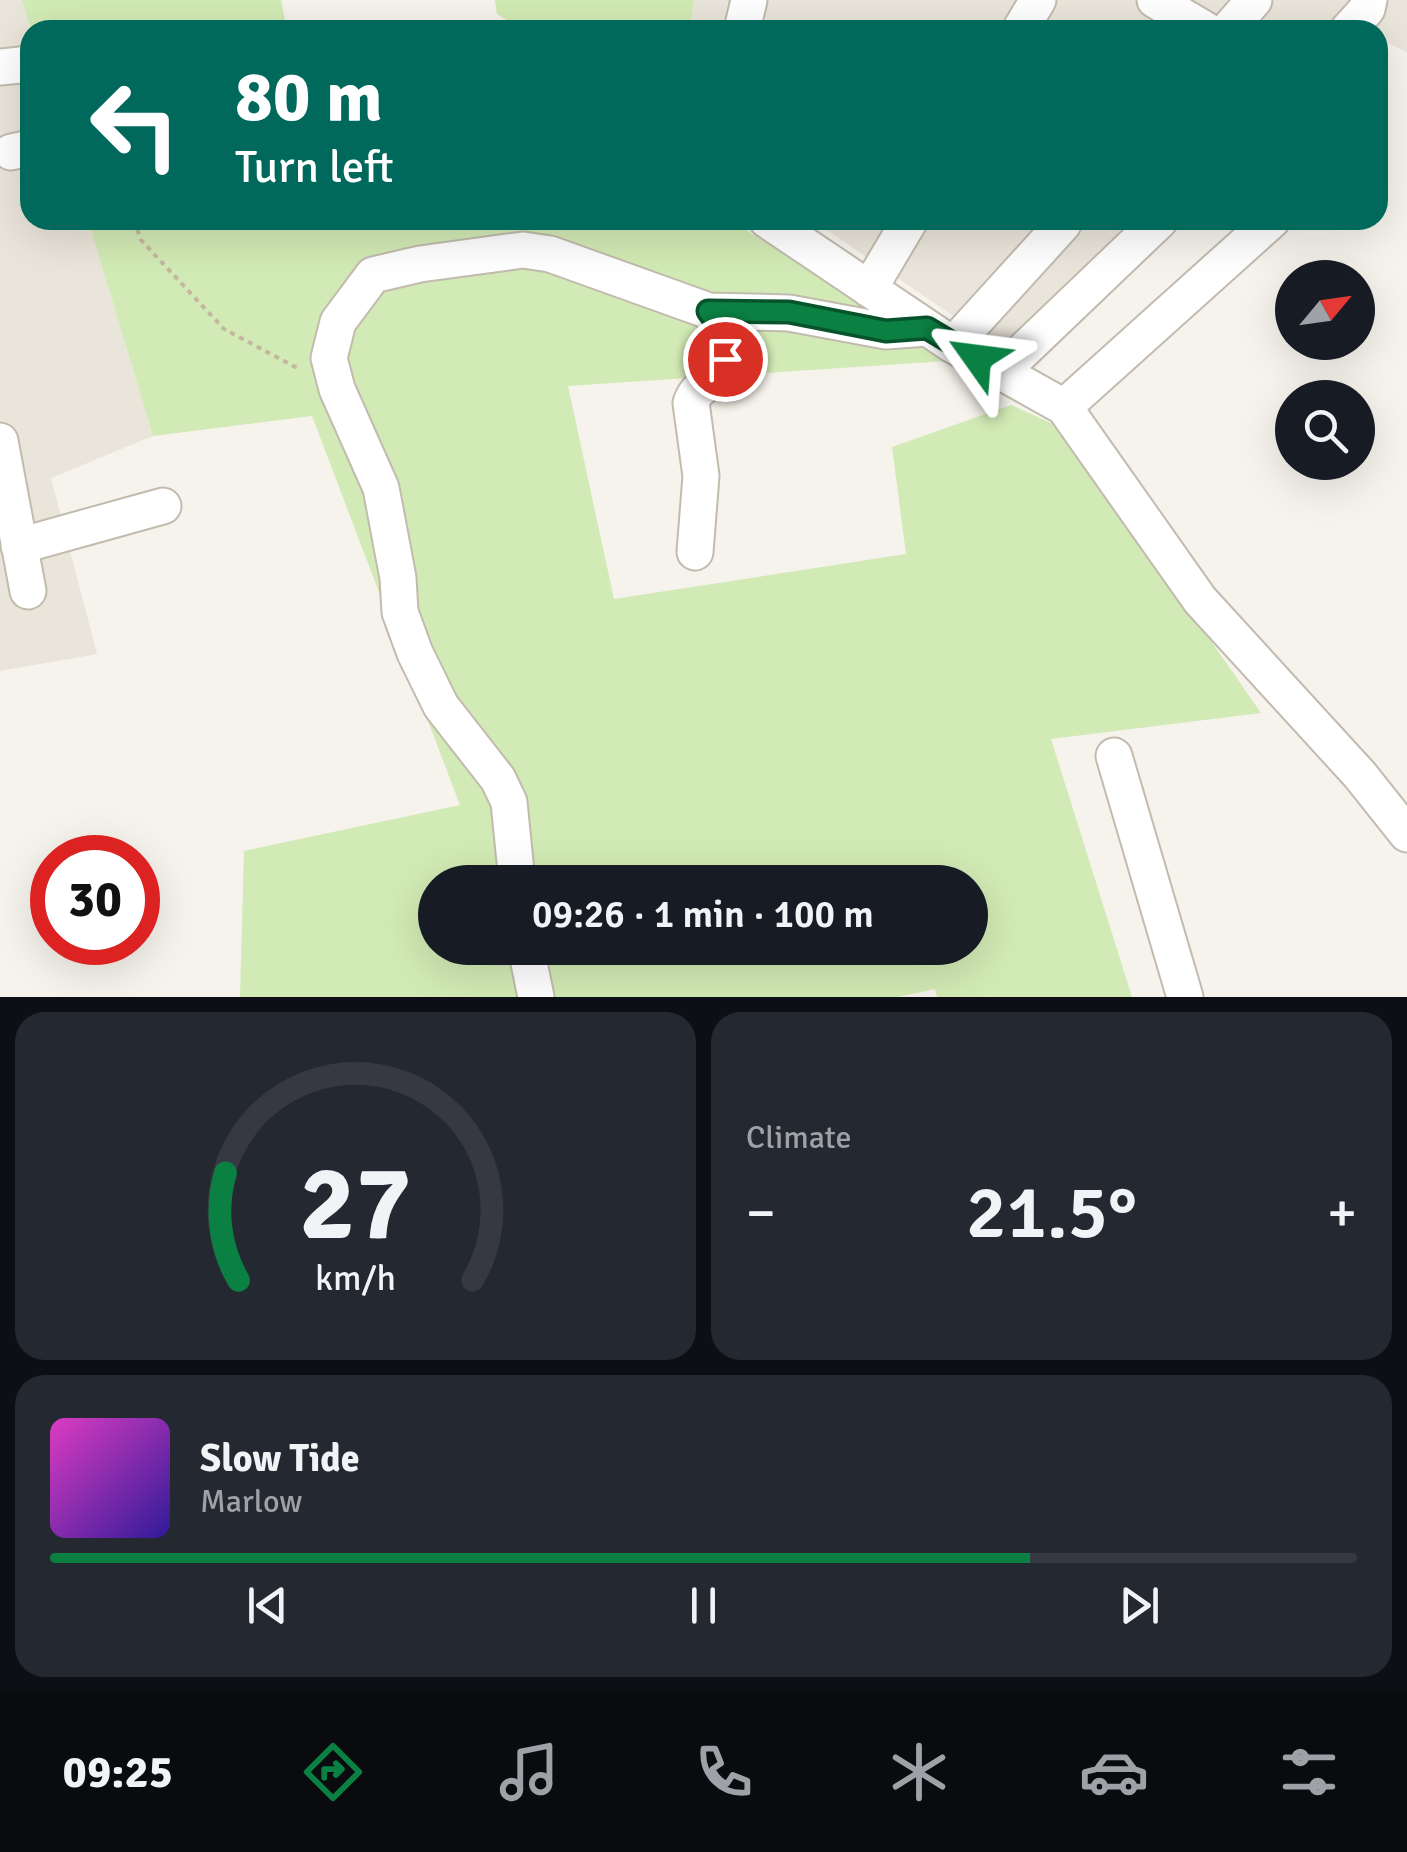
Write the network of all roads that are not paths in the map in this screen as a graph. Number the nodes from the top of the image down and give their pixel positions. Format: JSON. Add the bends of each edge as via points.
{"nodes":[{"id":1,"x":1155,"y":0,"type":"edge"},
{"id":2,"x":1254,"y":0,"type":"edge"},
{"id":3,"x":1189,"y":20,"type":"edge"},
{"id":4,"x":1237,"y":20,"type":"edge"},
{"id":5,"x":782,"y":230,"type":"edge"},
{"id":6,"x":904,"y":230,"type":"edge"},
{"id":7,"x":1057,"y":230,"type":"edge"},
{"id":8,"x":1150,"y":230,"type":"edge"},
{"id":9,"x":1261,"y":230,"type":"edge"},
{"id":10,"x":870,"y":289,"type":"junction"},
{"id":11,"x":708,"y":311,"type":"junction"},
{"id":12,"x":940,"y":336,"type":"junction"},
{"id":13,"x":1001,"y":372,"type":"junction"},
{"id":14,"x":1064,"y":407,"type":"junction"},
{"id":15,"x":0,"y":441,"type":"edge"},
{"id":16,"x":163,"y":506,"type":"dead end"},
{"id":17,"x":20,"y":546,"type":"junction"},
{"id":18,"x":695,"y":552,"type":"dead end"},
{"id":19,"x":28,"y":591,"type":"dead end"},
{"id":20,"x":1114,"y":756,"type":"dead end"},
{"id":21,"x":1407,"y":834,"type":"edge"},
{"id":22,"x":515,"y":865,"type":"edge"},
{"id":23,"x":529,"y":965,"type":"edge"},
{"id":24,"x":536,"y":997,"type":"edge"},
{"id":25,"x":1184,"y":997,"type":"edge"}],
"edges":[{"from":1,"to":3,"type":"street"},
{"from":2,"to":4,"type":"street"},
{"from":5,"to":10,"type":"street"},
{"from":6,"to":10,"type":"street"},
{"from":7,"to":12,"type":"street"},
{"from":8,"to":13,"type":"street"},
{"from":9,"to":14,"type":"street"},
{"from":10,"to":12,"type":"street"},
{"from":11,"to":12,"type":"street","via":[[789,312]]},
{"from":11,"to":18,"type":"street","via":[[720,328],[725,359],[692,403],[700,476]]},
{"from":11,"to":22,"type":"street","via":[[523,250],[373,275],[338,322],[329,358],[380,488],[400,612],[440,706],[509,802]]},
{"from":12,"to":13,"type":"street"},
{"from":13,"to":14,"type":"street"},
{"from":14,"to":21,"type":"street","via":[[1200,600]]},
{"from":15,"to":17,"type":"street"},
{"from":16,"to":17,"type":"street"},
{"from":17,"to":19,"type":"street"},
{"from":20,"to":25,"type":"street"},
{"from":23,"to":24,"type":"street"}]}
